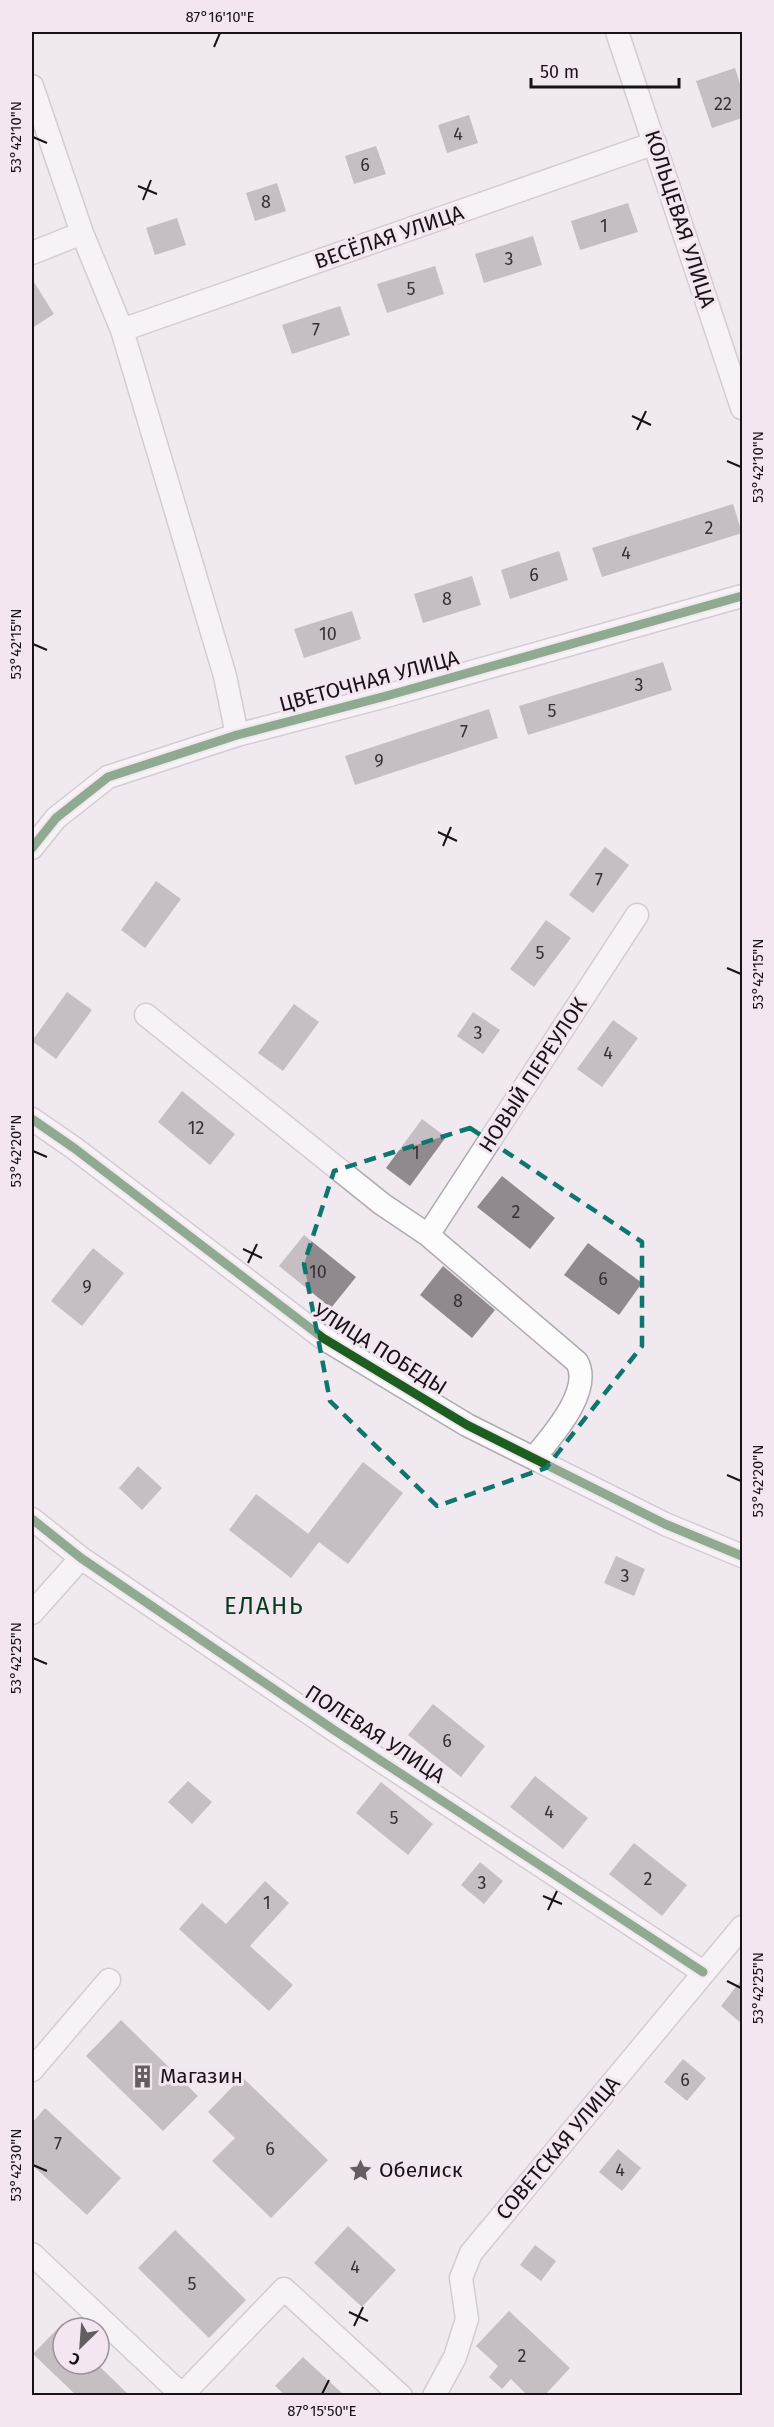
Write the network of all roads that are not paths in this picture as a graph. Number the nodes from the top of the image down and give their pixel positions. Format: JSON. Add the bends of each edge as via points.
{"nodes":[{"id":1,"x":617,"y":32,"type":"edge"},
{"id":2,"x":32,"y":86,"type":"edge"},
{"id":3,"x":655,"y":143,"type":"junction"},
{"id":4,"x":82,"y":233,"type":"junction"},
{"id":5,"x":32,"y":253,"type":"edge"},
{"id":6,"x":122,"y":330,"type":"junction"},
{"id":7,"x":742,"y":408,"type":"edge"},
{"id":8,"x":742,"y":596,"type":"edge"},
{"id":9,"x":237,"y":735,"type":"junction"},
{"id":10,"x":32,"y":848,"type":"edge"},
{"id":11,"x":637,"y":915,"type":"dead end"},
{"id":12,"x":146,"y":1015,"type":"dead end"},
{"id":13,"x":32,"y":1119,"type":"edge"},
{"id":14,"x":428,"y":1235,"type":"junction"},
{"id":15,"x":534,"y":1458,"type":"junction"},
{"id":16,"x":32,"y":1519,"type":"edge"},
{"id":17,"x":742,"y":1556,"type":"edge"},
{"id":18,"x":81,"y":1558,"type":"junction"},
{"id":19,"x":32,"y":1613,"type":"edge"},
{"id":20,"x":742,"y":1927,"type":"edge"},
{"id":21,"x":704,"y":1972,"type":"junction"},
{"id":22,"x":109,"y":1980,"type":"dead end"},
{"id":23,"x":34,"y":2063,"type":"edge"},
{"id":24,"x":32,"y":2254,"type":"edge"},
{"id":25,"x":182,"y":2395,"type":"edge"},
{"id":26,"x":401,"y":2396,"type":"edge"},
{"id":27,"x":434,"y":2396,"type":"edge"}],
"edges":[{"from":1,"to":3,"type":"street","name":"КОЛЬЦЕВАЯ УЛИЦА"},
{"from":2,"to":4,"type":"street"},
{"from":3,"to":6,"type":"street","name":"ВЕСЁЛАЯ УЛИЦА"},
{"from":3,"to":7,"type":"street","name":"КОЛЬЦЕВАЯ УЛИЦА"},
{"from":4,"to":5,"type":"street"},
{"from":4,"to":6,"type":"street"},
{"from":6,"to":9,"type":"street","via":[[225,676]]},
{"from":8,"to":9,"type":"street","name":"ЦВЕТОЧНАЯ УЛИЦА"},
{"from":9,"to":10,"type":"street","name":"ЦВЕТОЧНАЯ УЛИЦА","via":[[108,777],[56,818]]},
{"from":11,"to":14,"type":"street","name":"НОВЫЙ ПЕРЕУЛОК"},
{"from":12,"to":14,"type":"street","via":[[382,1204]]},
{"from":13,"to":15,"type":"street","name":"УЛИЦА ПОБЕДЫ","via":[[323,1338],[467,1425]]},
{"from":14,"to":15,"type":"street","via":[[577,1362],[581,1370],[566,1417]]},
{"from":15,"to":17,"type":"street","name":"УЛИЦА ПОБЕДЫ","via":[[665,1524]]},
{"from":16,"to":18,"type":"street","name":"ПОЛЕВАЯ УЛИЦА"},
{"from":18,"to":19,"type":"street"},
{"from":18,"to":21,"type":"street","name":"ПОЛЕВАЯ УЛИЦА","via":[[334,1730]]},
{"from":20,"to":21,"type":"street","name":"СОВЕТСКАЯ УЛИЦА"},
{"from":21,"to":27,"type":"street","name":"СОВЕТСКАЯ УЛИЦА","via":[[471,2253],[461,2278],[467,2319],[455,2357]]},
{"from":22,"to":23,"type":"street"},
{"from":24,"to":25,"type":"street"},
{"from":25,"to":26,"type":"street","via":[[284,2289]]}]}
